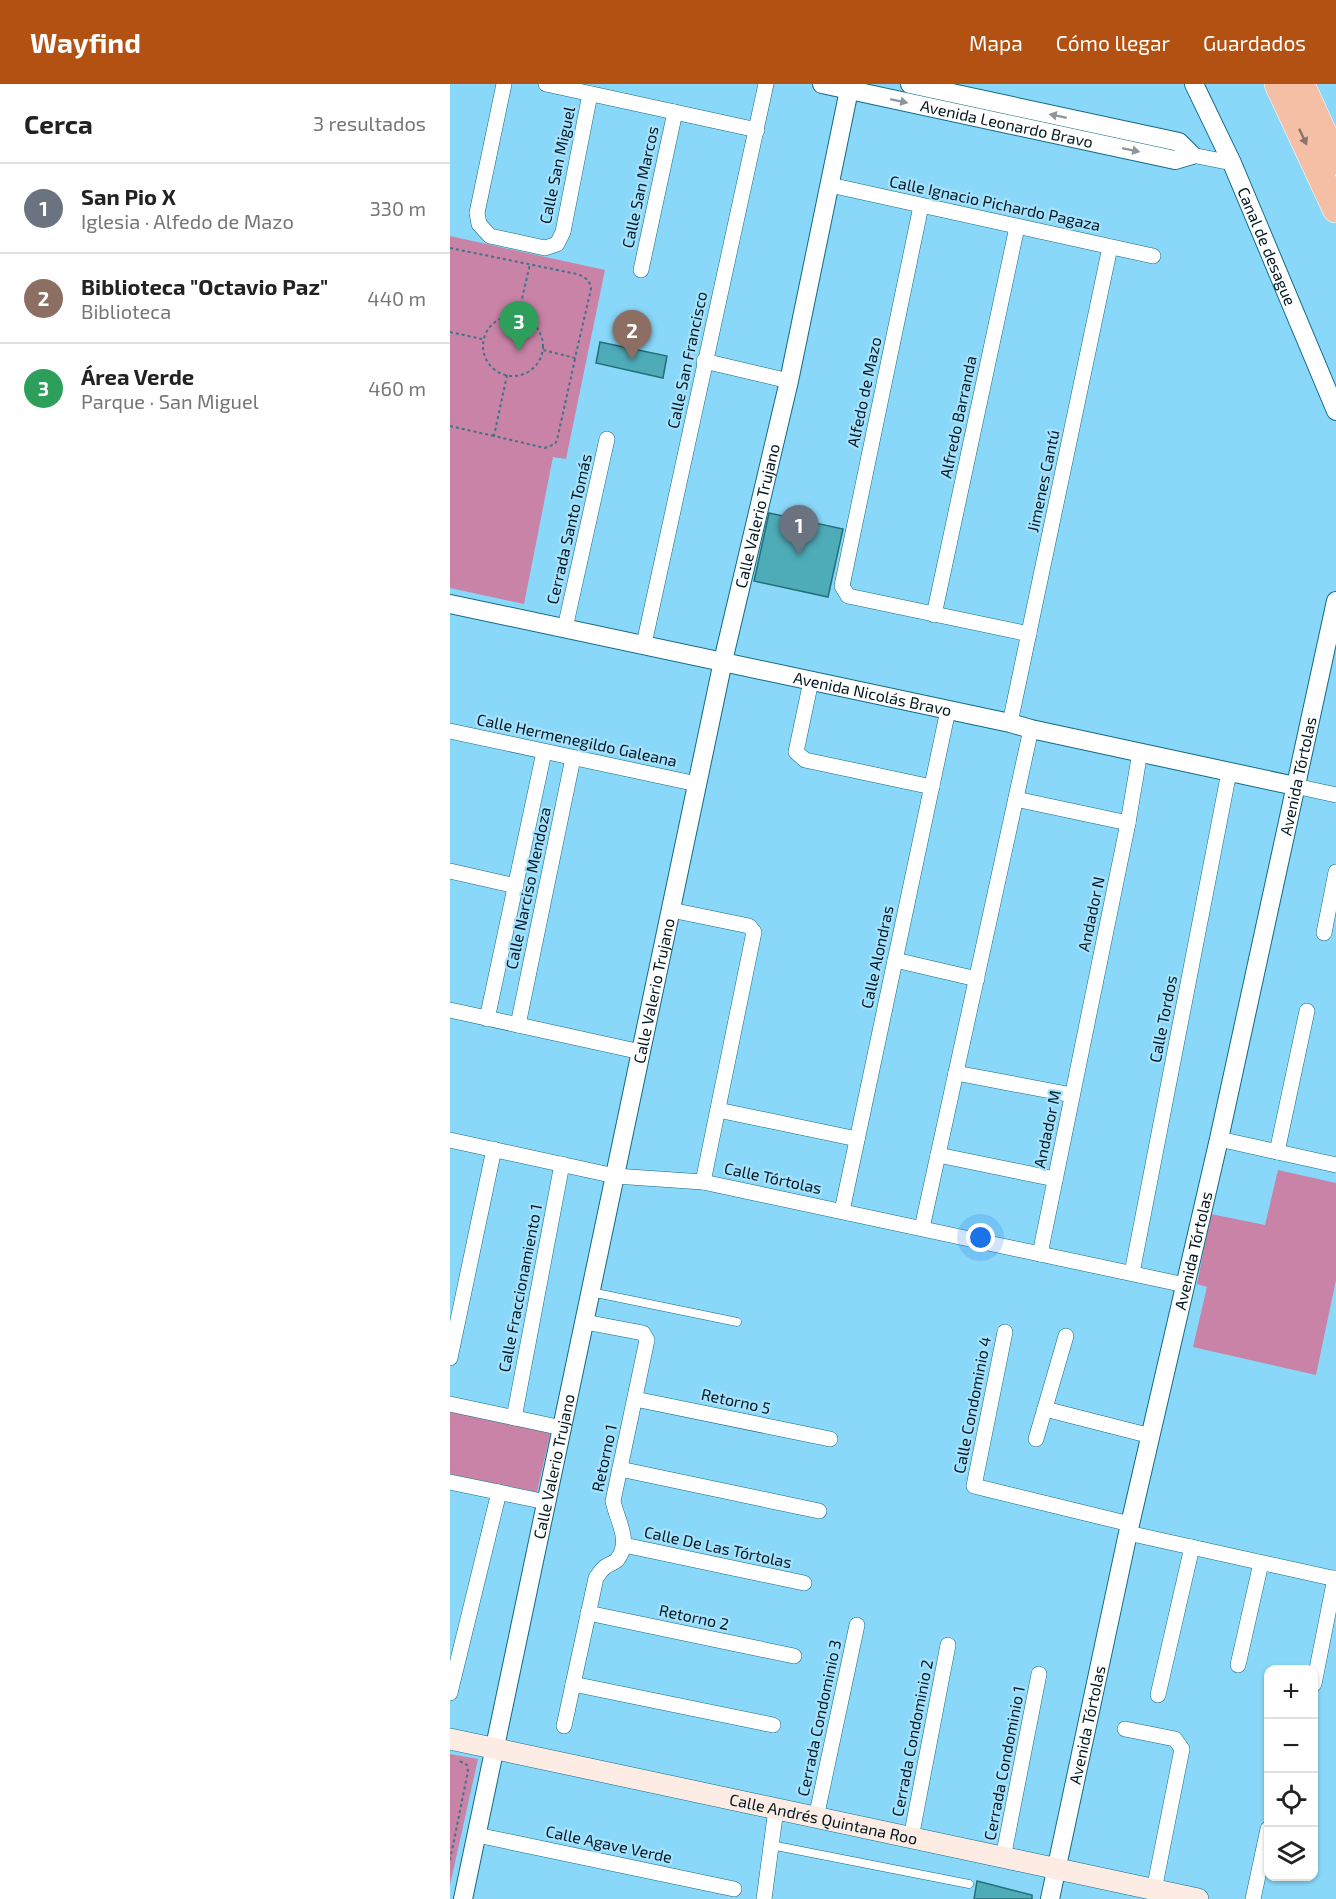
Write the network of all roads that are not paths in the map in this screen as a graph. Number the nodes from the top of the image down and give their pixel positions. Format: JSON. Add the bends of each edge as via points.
{"nodes":[{"id":1,"x":504,"y":84,"type":"edge"},
{"id":2,"x":546,"y":84,"type":"edge"},
{"id":3,"x":766,"y":84,"type":"edge"},
{"id":4,"x":822,"y":84,"type":"edge"},
{"id":5,"x":909,"y":84,"type":"edge"},
{"id":6,"x":1194,"y":84,"type":"edge"},
{"id":7,"x":1278,"y":84,"type":"edge"},
{"id":8,"x":1301,"y":84,"type":"edge"},
{"id":9,"x":850,"y":87,"type":"edge"},
{"id":10,"x":590,"y":93,"type":"junction"},
{"id":11,"x":675,"y":112,"type":"junction"},
{"id":12,"x":757,"y":130,"type":"junction"},
{"id":13,"x":1192,"y":155,"type":"junction"},
{"id":14,"x":1336,"y":161,"type":"edge"},
{"id":15,"x":1232,"y":164,"type":"junction"},
{"id":16,"x":830,"y":185,"type":"junction"},
{"id":17,"x":921,"y":206,"type":"junction"},
{"id":18,"x":1336,"y":209,"type":"edge"},
{"id":19,"x":1017,"y":227,"type":"junction"},
{"id":20,"x":1110,"y":247,"type":"junction"},
{"id":21,"x":1153,"y":256,"type":"dead end"},
{"id":22,"x":641,"y":270,"type":"dead end"},
{"id":23,"x":704,"y":361,"type":"junction"},
{"id":24,"x":789,"y":381,"type":"junction"},
{"id":25,"x":1336,"y":411,"type":"edge"},
{"id":26,"x":608,"y":439,"type":"dead end"},
{"id":27,"x":1336,"y":601,"type":"edge"},
{"id":28,"x":450,"y":604,"type":"edge"},
{"id":29,"x":934,"y":615,"type":"junction"},
{"id":30,"x":566,"y":628,"type":"junction"},
{"id":31,"x":1029,"y":634,"type":"junction"},
{"id":32,"x":644,"y":644,"type":"junction"},
{"id":33,"x":723,"y":661,"type":"junction"},
{"id":34,"x":811,"y":681,"type":"junction"},
{"id":35,"x":948,"y":710,"type":"junction"},
{"id":36,"x":1010,"y":723,"type":"junction"},
{"id":37,"x":1031,"y":729,"type":"junction"},
{"id":38,"x":450,"y":731,"type":"edge"},
{"id":39,"x":544,"y":752,"type":"junction"},
{"id":40,"x":1140,"y":752,"type":"junction"},
{"id":41,"x":573,"y":758,"type":"junction"},
{"id":42,"x":1229,"y":772,"type":"junction"},
{"id":43,"x":697,"y":784,"type":"junction"},
{"id":44,"x":1295,"y":786,"type":"junction"},
{"id":45,"x":932,"y":787,"type":"junction"},
{"id":46,"x":1336,"y":795,"type":"edge"},
{"id":47,"x":1016,"y":799,"type":"junction"},
{"id":48,"x":1128,"y":823,"type":"junction"},
{"id":49,"x":450,"y":871,"type":"edge"},
{"id":50,"x":1336,"y":872,"type":"edge"},
{"id":51,"x":516,"y":886,"type":"junction"},
{"id":52,"x":671,"y":910,"type":"junction"},
{"id":53,"x":1324,"y":933,"type":"dead end"},
{"id":54,"x":895,"y":960,"type":"junction"},
{"id":55,"x":976,"y":979,"type":"junction"},
{"id":56,"x":450,"y":1010,"type":"edge"},
{"id":57,"x":1307,"y":1011,"type":"dead end"},
{"id":58,"x":1089,"y":1012,"type":"joint"},
{"id":59,"x":487,"y":1018,"type":"junction"},
{"id":60,"x":518,"y":1025,"type":"junction"},
{"id":61,"x":641,"y":1052,"type":"junction"},
{"id":62,"x":956,"y":1073,"type":"junction"},
{"id":63,"x":1072,"y":1095,"type":"junction"},
{"id":64,"x":718,"y":1110,"type":"junction"},
{"id":65,"x":1219,"y":1138,"type":"junction"},
{"id":66,"x":857,"y":1139,"type":"junction"},
{"id":67,"x":450,"y":1140,"type":"edge"},
{"id":68,"x":494,"y":1149,"type":"junction"},
{"id":69,"x":1277,"y":1152,"type":"junction"},
{"id":70,"x":938,"y":1155,"type":"junction"},
{"id":71,"x":562,"y":1164,"type":"junction"},
{"id":72,"x":1336,"y":1165,"type":"edge"},
{"id":73,"x":615,"y":1176,"type":"junction"},
{"id":74,"x":1055,"y":1179,"type":"junction"},
{"id":75,"x":703,"y":1182,"type":"junction"},
{"id":76,"x":842,"y":1211,"type":"junction"},
{"id":77,"x":922,"y":1228,"type":"junction"},
{"id":78,"x":1040,"y":1254,"type":"junction"},
{"id":79,"x":1132,"y":1273,"type":"junction"},
{"id":80,"x":1185,"y":1285,"type":"junction"},
{"id":81,"x":591,"y":1292,"type":"junction"},
{"id":82,"x":585,"y":1322,"type":"junction"},
{"id":83,"x":737,"y":1322,"type":"dead end"},
{"id":84,"x":1005,"y":1332,"type":"dead end"},
{"id":85,"x":1066,"y":1336,"type":"dead end"},
{"id":86,"x":450,"y":1358,"type":"edge"},
{"id":87,"x":635,"y":1399,"type":"junction"},
{"id":88,"x":450,"y":1404,"type":"edge"},
{"id":89,"x":1045,"y":1409,"type":"junction"},
{"id":90,"x":514,"y":1418,"type":"junction"},
{"id":91,"x":562,"y":1428,"type":"junction"},
{"id":92,"x":1150,"y":1436,"type":"junction"},
{"id":93,"x":830,"y":1439,"type":"dead end"},
{"id":94,"x":1036,"y":1439,"type":"dead end"},
{"id":95,"x":620,"y":1469,"type":"junction"},
{"id":96,"x":450,"y":1482,"type":"edge"},
{"id":97,"x":499,"y":1492,"type":"junction"},
{"id":98,"x":546,"y":1502,"type":"junction"},
{"id":99,"x":819,"y":1511,"type":"dead end"},
{"id":100,"x":1129,"y":1528,"type":"junction"},
{"id":101,"x":624,"y":1545,"type":"junction"},
{"id":102,"x":1192,"y":1547,"type":"junction"},
{"id":103,"x":1261,"y":1563,"type":"junction"},
{"id":104,"x":1336,"y":1579,"type":"edge"},
{"id":105,"x":804,"y":1583,"type":"dead end"},
{"id":106,"x":588,"y":1613,"type":"junction"},
{"id":107,"x":857,"y":1625,"type":"dead end"},
{"id":108,"x":948,"y":1645,"type":"dead end"},
{"id":109,"x":794,"y":1656,"type":"dead end"},
{"id":110,"x":1238,"y":1665,"type":"dead end"},
{"id":111,"x":1318,"y":1665,"type":"edge"},
{"id":112,"x":1039,"y":1674,"type":"dead end"},
{"id":113,"x":573,"y":1684,"type":"junction"},
{"id":114,"x":450,"y":1693,"type":"edge"},
{"id":115,"x":1158,"y":1695,"type":"dead end"},
{"id":116,"x":773,"y":1725,"type":"dead end"},
{"id":117,"x":564,"y":1726,"type":"dead end"},
{"id":118,"x":1125,"y":1729,"type":"dead end"},
{"id":119,"x":453,"y":1749,"type":"edge"},
{"id":120,"x":494,"y":1749,"type":"junction"},
{"id":121,"x":776,"y":1809,"type":"junction"},
{"id":122,"x":816,"y":1818,"type":"junction"},
{"id":123,"x":477,"y":1835,"type":"junction"},
{"id":124,"x":911,"y":1838,"type":"junction"},
{"id":125,"x":771,"y":1845,"type":"junction"},
{"id":126,"x":1264,"y":1851,"type":"edge"},
{"id":127,"x":1003,"y":1858,"type":"junction"},
{"id":128,"x":1057,"y":1869,"type":"junction"},
{"id":129,"x":969,"y":1884,"type":"dead end"},
{"id":130,"x":734,"y":1889,"type":"dead end"},
{"id":131,"x":1154,"y":1890,"type":"junction"},
{"id":132,"x":463,"y":1899,"type":"edge"},
{"id":133,"x":764,"y":1899,"type":"edge"},
{"id":134,"x":1050,"y":1899,"type":"edge"},
{"id":135,"x":1198,"y":1899,"type":"edge"},
{"id":136,"x":1253,"y":1899,"type":"edge"}],
"edges":[{"from":1,"to":10,"type":"street","name":"Calle San Miguel","via":[[477,213],[479,224],[490,236],[545,248],[557,244],[563,232]]},
{"from":2,"to":10,"type":"street"},
{"from":3,"to":12,"type":"street","name":"Calle San Francisco"},
{"from":4,"to":9,"type":"street","name":"Avenida Leonardo Bravo"},
{"from":13,"to":5,"type":"street","name":"Avenida Leonardo Bravo","one_way":true,"via":[[1179,142]]},
{"from":6,"to":15,"type":"street","name":"Canal de desague"},
{"from":7,"to":18,"type":"highway","one_way":true},
{"from":8,"to":14,"type":"highway"},
{"from":9,"to":13,"type":"street","name":"Avenida Leonardo Bravo","one_way":true,"via":[[1175,160]]},
{"from":9,"to":16,"type":"street","name":"Calle Valerio Trujano"},
{"from":10,"to":11,"type":"street"},
{"from":11,"to":12,"type":"street"},
{"from":11,"to":22,"type":"street","name":"Calle San Marcos"},
{"from":12,"to":23,"type":"street","name":"Calle San Francisco"},
{"from":13,"to":15,"type":"street","name":"Avenida Leonardo Bravo"},
{"from":15,"to":25,"type":"street","name":"Canal de desague"},
{"from":16,"to":17,"type":"street","name":"Calle Ignacio Pichardo Pagaza"},
{"from":16,"to":24,"type":"street","name":"Calle Valerio Trujano"},
{"from":17,"to":19,"type":"street","name":"Calle Ignacio Pichardo Pagaza"},
{"from":17,"to":29,"type":"street","name":"Alfedo de Mazo","via":[[842,586],[848,596]]},
{"from":19,"to":20,"type":"street","name":"Calle Ignacio Pichardo Pagaza"},
{"from":19,"to":29,"type":"street","name":"Alfredo Barranda"},
{"from":20,"to":21,"type":"street","name":"Calle Ignacio Pichardo Pagaza"},
{"from":20,"to":31,"type":"street","name":"Jimenes Cantú"},
{"from":23,"to":24,"type":"street"},
{"from":23,"to":32,"type":"street","name":"Calle San Francisco"},
{"from":24,"to":33,"type":"street","name":"Calle Valerio Trujano"},
{"from":26,"to":30,"type":"street","name":"Cerrada Santo Tomás"},
{"from":27,"to":44,"type":"street","name":"Avenida Tórtolas"},
{"from":28,"to":30,"type":"street","name":"Avenida Nicolás Bravo"},
{"from":29,"to":31,"type":"street"},
{"from":30,"to":32,"type":"street","name":"Avenida Nicolás Bravo"},
{"from":31,"to":36,"type":"street","name":"Jimenes Cantú"},
{"from":32,"to":33,"type":"street","name":"Avenida Nicolás Bravo"},
{"from":33,"to":34,"type":"street","name":"Avenida Nicolás Bravo"},
{"from":33,"to":43,"type":"street","name":"Calle Valerio Trujano"},
{"from":34,"to":35,"type":"street","name":"Avenida Nicolás Bravo"},
{"from":34,"to":45,"type":"street","via":[[796,752],[805,760]]},
{"from":35,"to":36,"type":"street","name":"Avenida Nicolás Bravo"},
{"from":35,"to":45,"type":"street","name":"Calle Alondras"},
{"from":36,"to":37,"type":"street","name":"Avenida Nicolás Bravo"},
{"from":37,"to":40,"type":"street","name":"Avenida Nicolás Bravo"},
{"from":37,"to":47,"type":"street"},
{"from":38,"to":39,"type":"street","name":"Calle Hermenegildo Galeana"},
{"from":39,"to":41,"type":"street","name":"Calle Hermenegildo Galeana"},
{"from":39,"to":51,"type":"street","name":"Calle Narciso Mendoza"},
{"from":40,"to":42,"type":"street","name":"Avenida Nicolás Bravo"},
{"from":40,"to":48,"type":"street"},
{"from":41,"to":43,"type":"street","name":"Calle Hermenegildo Galeana"},
{"from":41,"to":60,"type":"street","name":"Calle Narciso Mendoza"},
{"from":42,"to":44,"type":"street","name":"Avenida Nicolás Bravo"},
{"from":42,"to":79,"type":"street","name":"Calle Tordos"},
{"from":43,"to":52,"type":"street","name":"Calle Valerio Trujano"},
{"from":44,"to":46,"type":"street"},
{"from":44,"to":65,"type":"street","name":"Avenida Tórtolas"},
{"from":45,"to":54,"type":"street","name":"Calle Alondras"},
{"from":47,"to":48,"type":"street"},
{"from":47,"to":55,"type":"street"},
{"from":48,"to":58,"type":"street","name":"Andador N"},
{"from":49,"to":51,"type":"street"},
{"from":50,"to":53,"type":"street"},
{"from":51,"to":59,"type":"street","name":"Calle Narciso Mendoza"},
{"from":52,"to":61,"type":"street","name":"Calle Valerio Trujano"},
{"from":52,"to":64,"type":"street","via":[[749,926],[754,932]]},
{"from":54,"to":55,"type":"street"},
{"from":54,"to":66,"type":"street","name":"Calle Alondras"},
{"from":55,"to":62,"type":"street"},
{"from":56,"to":59,"type":"street"},
{"from":57,"to":69,"type":"street"},
{"from":58,"to":63,"type":"street","name":"Andador M"},
{"from":59,"to":60,"type":"street"},
{"from":60,"to":61,"type":"street"},
{"from":61,"to":73,"type":"street","name":"Calle Valerio Trujano"},
{"from":62,"to":63,"type":"street"},
{"from":62,"to":70,"type":"street"},
{"from":63,"to":74,"type":"street","name":"Andador M"},
{"from":64,"to":66,"type":"street"},
{"from":64,"to":75,"type":"street"},
{"from":65,"to":69,"type":"street"},
{"from":65,"to":80,"type":"street","name":"Avenida Tórtolas"},
{"from":66,"to":76,"type":"street","name":"Calle Alondras"},
{"from":67,"to":68,"type":"street","name":"Calle Tórtolas"},
{"from":68,"to":71,"type":"street","name":"Calle Tórtolas"},
{"from":68,"to":86,"type":"street"},
{"from":69,"to":72,"type":"street"},
{"from":70,"to":74,"type":"street"},
{"from":70,"to":77,"type":"street"},
{"from":71,"to":73,"type":"street","name":"Calle Tórtolas"},
{"from":71,"to":90,"type":"street","name":"Calle Fraccionamiento 1"},
{"from":73,"to":75,"type":"street","name":"Calle Tórtolas"},
{"from":73,"to":81,"type":"street","name":"Calle Valerio Trujano"},
{"from":74,"to":78,"type":"street","name":"Andador M"},
{"from":75,"to":76,"type":"street","name":"Calle Tórtolas"},
{"from":76,"to":77,"type":"street","name":"Calle Tórtolas"},
{"from":77,"to":78,"type":"street","name":"Calle Tórtolas"},
{"from":78,"to":79,"type":"street","name":"Calle Tórtolas"},
{"from":79,"to":80,"type":"street","name":"Calle Tórtolas"},
{"from":80,"to":92,"type":"street","name":"Avenida Tórtolas"},
{"from":81,"to":82,"type":"street","name":"Calle Valerio Trujano"},
{"from":81,"to":83,"type":"lane"},
{"from":82,"to":87,"type":"street","name":"Retorno 1","via":[[643,1334],[647,1340]]},
{"from":82,"to":91,"type":"street","name":"Calle Valerio Trujano"},
{"from":84,"to":100,"type":"street","name":"Calle Condominio 4","via":[[975,1486]]},
{"from":85,"to":89,"type":"street"},
{"from":87,"to":93,"type":"street","name":"Retorno 5"},
{"from":87,"to":95,"type":"street","name":"Retorno 1"},
{"from":88,"to":90,"type":"street"},
{"from":89,"to":92,"type":"street"},
{"from":89,"to":94,"type":"street"},
{"from":90,"to":91,"type":"street"},
{"from":91,"to":98,"type":"street","name":"Calle Valerio Trujano"},
{"from":92,"to":100,"type":"street","name":"Avenida Tórtolas"},
{"from":95,"to":99,"type":"street"},
{"from":95,"to":101,"type":"street","name":"Retorno 1","via":[[613,1501],[624,1531]]},
{"from":96,"to":97,"type":"street"},
{"from":97,"to":98,"type":"street"},
{"from":97,"to":114,"type":"street"},
{"from":98,"to":120,"type":"street","name":"Calle Valerio Trujano"},
{"from":100,"to":102,"type":"street"},
{"from":100,"to":128,"type":"street","name":"Avenida Tórtolas"},
{"from":101,"to":105,"type":"street","name":"Calle De Las Tórtolas"},
{"from":101,"to":106,"type":"street","via":[[616,1561],[603,1568],[596,1578]]},
{"from":102,"to":103,"type":"street"},
{"from":102,"to":115,"type":"street"},
{"from":103,"to":104,"type":"street"},
{"from":103,"to":110,"type":"street"},
{"from":104,"to":111,"type":"street"},
{"from":106,"to":109,"type":"street","name":"Retorno 2"},
{"from":106,"to":113,"type":"street"},
{"from":107,"to":122,"type":"street","name":"Cerrada Condominio 3"},
{"from":108,"to":124,"type":"street","name":"Cerrada Condominio 2"},
{"from":112,"to":127,"type":"street","name":"Cerrada Condominio 1"},
{"from":113,"to":116,"type":"street"},
{"from":113,"to":117,"type":"street"},
{"from":118,"to":131,"type":"street","via":[[1175,1739],[1182,1749]]},
{"from":119,"to":120,"type":"main road","name":"Calle Andrés Quintana Roo"},
{"from":120,"to":121,"type":"main road","name":"Calle Andrés Quintana Roo"},
{"from":120,"to":123,"type":"street","name":"Calle Valerio Trujano"},
{"from":121,"to":122,"type":"main road","name":"Calle Andrés Quintana Roo"},
{"from":121,"to":125,"type":"street"},
{"from":122,"to":124,"type":"main road","name":"Calle Andrés Quintana Roo"},
{"from":123,"to":130,"type":"street","name":"Calle Agave Verde"},
{"from":123,"to":132,"type":"street","name":"Calle Valerio Trujano"},
{"from":124,"to":127,"type":"main road","name":"Calle Andrés Quintana Roo"},
{"from":125,"to":129,"type":"lane"},
{"from":125,"to":133,"type":"street"},
{"from":126,"to":136,"type":"street"},
{"from":127,"to":128,"type":"main road","name":"Calle Andrés Quintana Roo"},
{"from":128,"to":131,"type":"main road","name":"Calle Andrés Quintana Roo"},
{"from":128,"to":134,"type":"street","name":"Avenida Tórtolas"},
{"from":131,"to":135,"type":"main road","name":"Calle Andrés Quintana Roo"}]}
